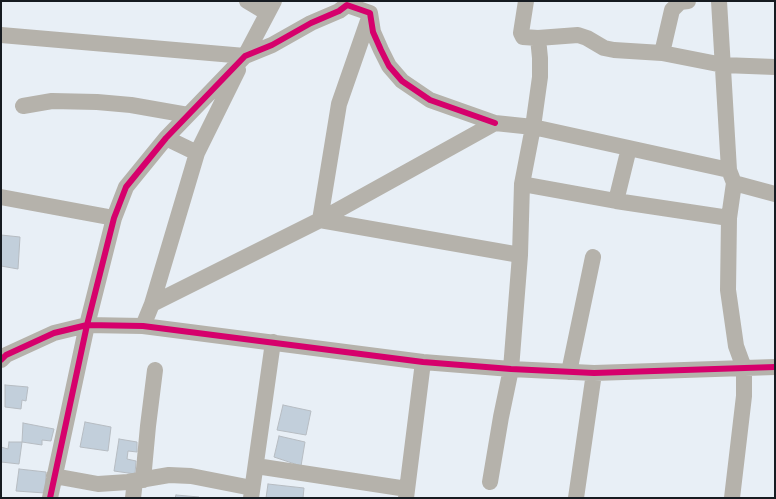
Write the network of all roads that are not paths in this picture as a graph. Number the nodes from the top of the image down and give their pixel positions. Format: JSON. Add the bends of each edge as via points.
{"nodes":[{"id":1,"x":247,"y":1,"type":"edge"},
{"id":2,"x":526,"y":1,"type":"edge"},
{"id":3,"x":688,"y":1,"type":"edge"},
{"id":4,"x":719,"y":1,"type":"edge"},
{"id":5,"x":344,"y":3,"type":"edge"},
{"id":6,"x":270,"y":7,"type":"edge"},
{"id":7,"x":370,"y":13,"type":"junction"},
{"id":8,"x":1,"y":35,"type":"edge"},
{"id":9,"x":538,"y":38,"type":"junction"},
{"id":10,"x":662,"y":53,"type":"junction"},
{"id":11,"x":245,"y":56,"type":"junction"},
{"id":12,"x":723,"y":65,"type":"junction"},
{"id":13,"x":775,"y":67,"type":"edge"},
{"id":14,"x":23,"y":106,"type":"dead end"},
{"id":15,"x":188,"y":115,"type":"junction"},
{"id":16,"x":495,"y":123,"type":"junction"},
{"id":17,"x":533,"y":127,"type":"junction"},
{"id":18,"x":166,"y":138,"type":"junction"},
{"id":19,"x":629,"y":148,"type":"junction"},
{"id":20,"x":197,"y":153,"type":"junction"},
{"id":21,"x":731,"y":177,"type":"junction"},
{"id":22,"x":522,"y":184,"type":"junction"},
{"id":23,"x":772,"y":191,"type":"edge"},
{"id":24,"x":1,"y":197,"type":"edge"},
{"id":25,"x":616,"y":201,"type":"junction"},
{"id":26,"x":114,"y":218,"type":"junction"},
{"id":27,"x":729,"y":218,"type":"junction"},
{"id":28,"x":320,"y":220,"type":"junction"},
{"id":29,"x":520,"y":255,"type":"junction"},
{"id":30,"x":593,"y":257,"type":"dead end"},
{"id":31,"x":152,"y":304,"type":"junction"},
{"id":32,"x":87,"y":325,"type":"junction"},
{"id":33,"x":144,"y":326,"type":"junction"},
{"id":34,"x":274,"y":342,"type":"junction"},
{"id":35,"x":1,"y":360,"type":"edge"},
{"id":36,"x":423,"y":362,"type":"junction"},
{"id":37,"x":775,"y":367,"type":"edge"},
{"id":38,"x":744,"y":368,"type":"junction"},
{"id":39,"x":511,"y":369,"type":"junction"},
{"id":40,"x":155,"y":370,"type":"dead end"},
{"id":41,"x":569,"y":372,"type":"junction"},
{"id":42,"x":594,"y":373,"type":"junction"},
{"id":43,"x":256,"y":466,"type":"junction"},
{"id":44,"x":54,"y":476,"type":"junction"},
{"id":45,"x":139,"y":481,"type":"junction"},
{"id":46,"x":490,"y":482,"type":"dead end"},
{"id":47,"x":252,"y":493,"type":"edge"},
{"id":48,"x":406,"y":494,"type":"edge"},
{"id":49,"x":50,"y":498,"type":"edge"},
{"id":50,"x":133,"y":498,"type":"edge"},
{"id":51,"x":576,"y":498,"type":"edge"},
{"id":52,"x":732,"y":498,"type":"edge"}],
"edges":[{"from":1,"to":6,"type":"street"},
{"from":2,"to":9,"type":"street","via":[[520,33],[523,37]]},
{"from":3,"to":10,"type":"street","via":[[680,2],[672,10]]},
{"from":4,"to":12,"type":"street"},
{"from":5,"to":7,"type":"street"},
{"from":5,"to":11,"type":"street","via":[[339,11]]},
{"from":6,"to":11,"type":"street"},
{"from":7,"to":16,"type":"street","via":[[373,32],[381,50],[389,66],[402,81],[430,100]]},
{"from":7,"to":28,"type":"street","via":[[339,104]]},
{"from":8,"to":11,"type":"street"},
{"from":9,"to":10,"type":"street","via":[[578,35],[604,48]]},
{"from":9,"to":17,"type":"street","via":[[540,77]]},
{"from":10,"to":12,"type":"street"},
{"from":11,"to":15,"type":"street"},
{"from":11,"to":20,"type":"street"},
{"from":12,"to":13,"type":"street"},
{"from":12,"to":21,"type":"street"},
{"from":14,"to":15,"type":"street","via":[[52,101],[97,102]]},
{"from":15,"to":18,"type":"street"},
{"from":16,"to":17,"type":"street"},
{"from":16,"to":28,"type":"street"},
{"from":17,"to":19,"type":"street"},
{"from":17,"to":22,"type":"street"},
{"from":18,"to":20,"type":"street"},
{"from":18,"to":26,"type":"street","via":[[126,187]]},
{"from":19,"to":21,"type":"street"},
{"from":19,"to":25,"type":"street"},
{"from":20,"to":31,"type":"street"},
{"from":21,"to":23,"type":"street"},
{"from":21,"to":27,"type":"street"},
{"from":22,"to":25,"type":"street"},
{"from":22,"to":29,"type":"street"},
{"from":24,"to":26,"type":"street"},
{"from":25,"to":27,"type":"street"},
{"from":26,"to":32,"type":"street"},
{"from":27,"to":38,"type":"street","via":[[728,290],[736,346]]},
{"from":28,"to":29,"type":"street"},
{"from":28,"to":31,"type":"street"},
{"from":29,"to":39,"type":"street"},
{"from":30,"to":41,"type":"street"},
{"from":31,"to":33,"type":"street"},
{"from":32,"to":33,"type":"street"},
{"from":32,"to":35,"type":"street","via":[[54,333],[6,355]]},
{"from":32,"to":44,"type":"street"},
{"from":33,"to":34,"type":"street"},
{"from":34,"to":36,"type":"street"},
{"from":34,"to":43,"type":"street"},
{"from":36,"to":39,"type":"street"},
{"from":36,"to":48,"type":"street"},
{"from":37,"to":38,"type":"street"},
{"from":38,"to":42,"type":"street"},
{"from":38,"to":52,"type":"street","via":[[744,396]]},
{"from":39,"to":41,"type":"street"},
{"from":39,"to":46,"type":"street"},
{"from":40,"to":45,"type":"street"},
{"from":41,"to":42,"type":"street"},
{"from":42,"to":51,"type":"street"},
{"from":43,"to":47,"type":"street"},
{"from":43,"to":48,"type":"street"},
{"from":44,"to":45,"type":"street","via":[[98,484]]},
{"from":44,"to":49,"type":"street"},
{"from":45,"to":47,"type":"street","via":[[169,475],[191,476]]},
{"from":45,"to":50,"type":"street"}]}
